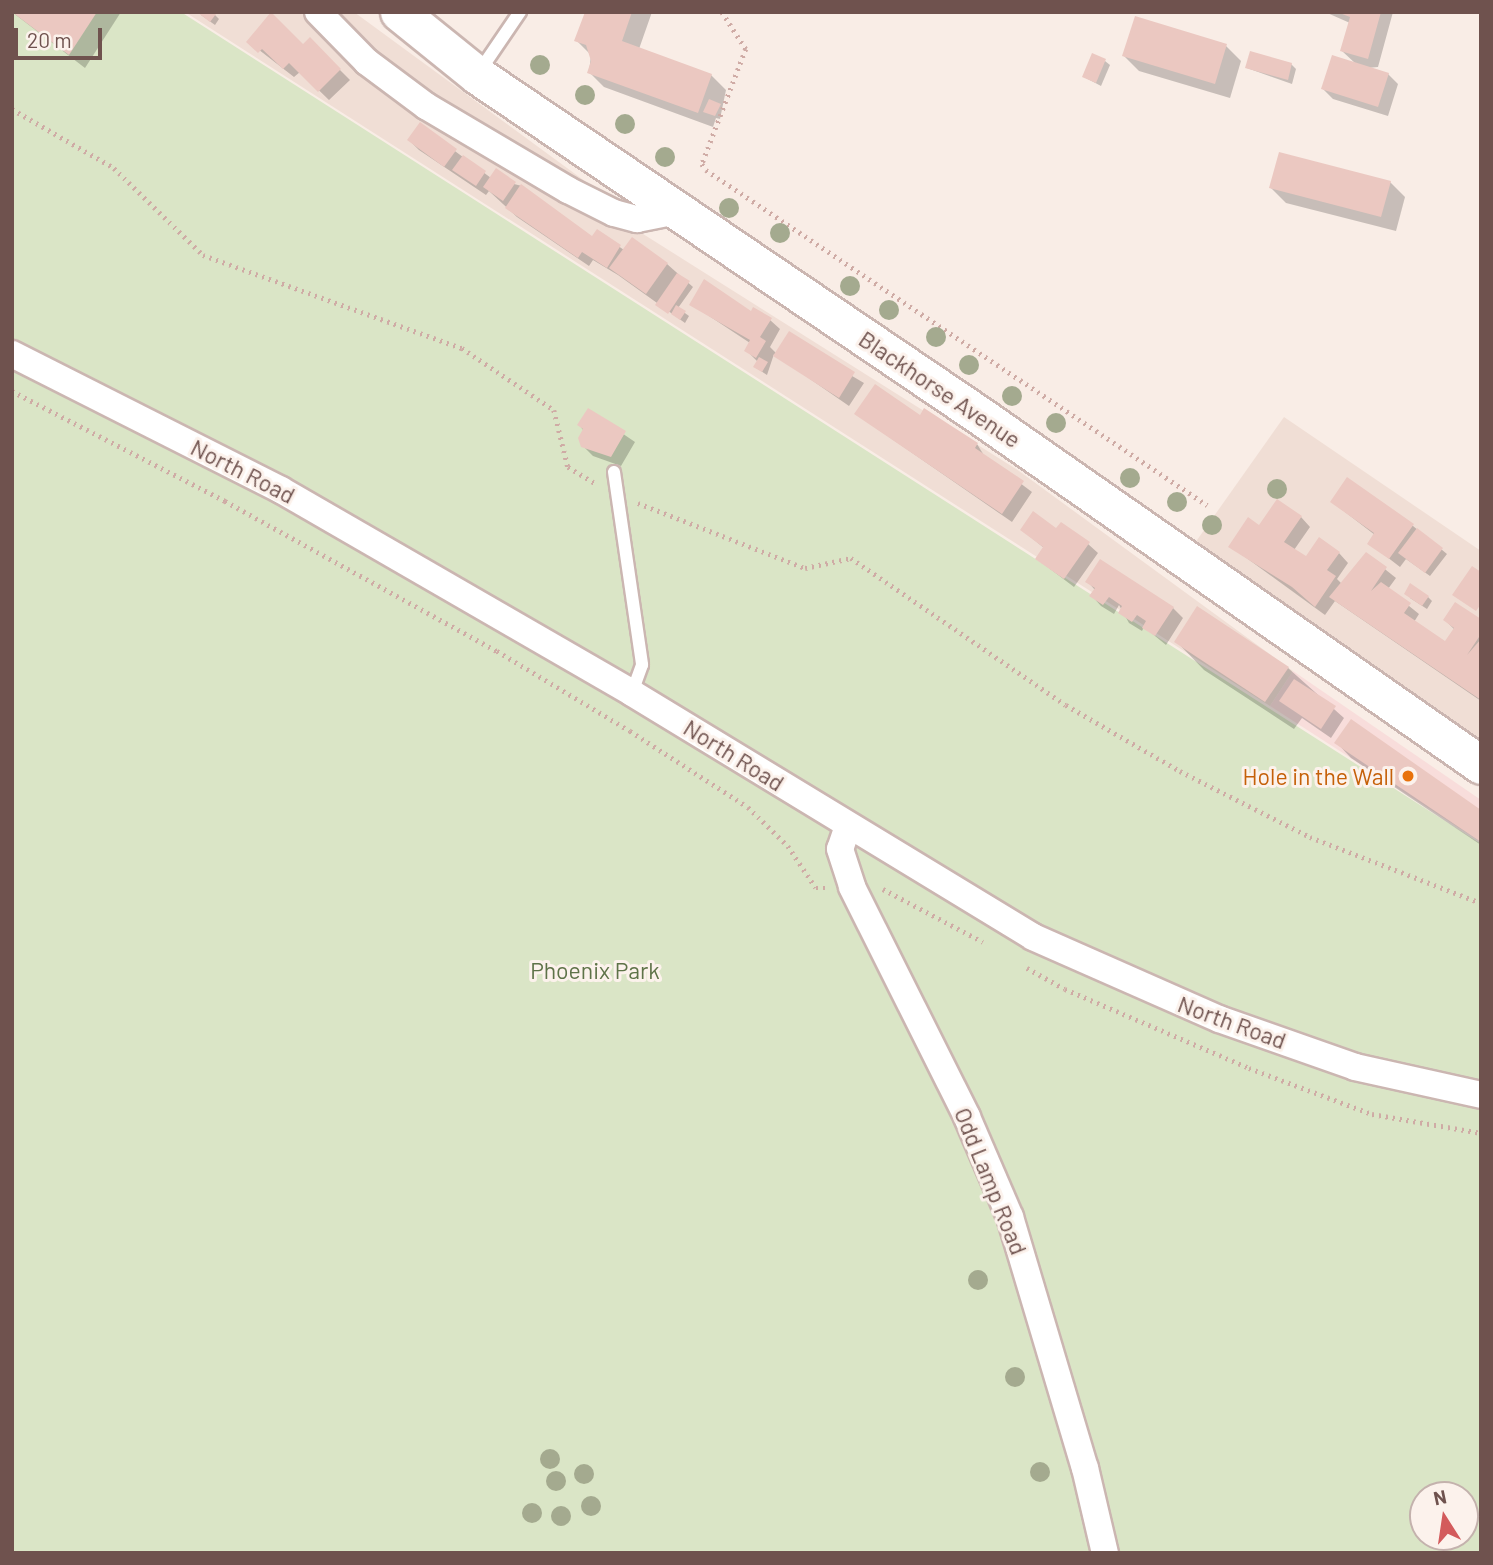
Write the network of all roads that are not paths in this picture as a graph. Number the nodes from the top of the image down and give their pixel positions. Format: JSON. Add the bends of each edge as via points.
{"nodes":[{"id":1,"x":318,"y":12,"type":"edge"},
{"id":2,"x":399,"y":12,"type":"edge"},
{"id":3,"x":520,"y":12,"type":"edge"},
{"id":4,"x":477,"y":75,"type":"junction"},
{"id":5,"x":677,"y":211,"type":"junction"},
{"id":6,"x":12,"y":354,"type":"edge"},
{"id":7,"x":614,"y":472,"type":"dead end"},
{"id":8,"x":632,"y":693,"type":"junction"},
{"id":9,"x":1481,"y":765,"type":"edge"},
{"id":10,"x":848,"y":826,"type":"junction"},
{"id":11,"x":1481,"y":1095,"type":"edge"},
{"id":12,"x":1105,"y":1553,"type":"edge"}],
"edges":[{"from":1,"to":5,"type":"street","via":[[367,62],[426,106],[568,190],[637,219]]},
{"from":2,"to":4,"type":"main road","name":"Blackhorse Avenue"},
{"from":3,"to":4,"type":"lane"},
{"from":4,"to":5,"type":"main road","name":"Blackhorse Avenue"},
{"from":5,"to":9,"type":"main road","name":"Blackhorse Avenue"},
{"from":6,"to":8,"type":"street","name":"North Road","via":[[281,490]]},
{"from":7,"to":8,"type":"lane","via":[[642,665]]},
{"from":8,"to":10,"type":"street","name":"North Road"},
{"from":10,"to":11,"type":"street","name":"North Road","via":[[1033,937],[1136,986],[1355,1067]]},
{"from":10,"to":12,"type":"street","name":"Odd Lamp Road","via":[[840,849],[852,887],[967,1117],[1010,1217],[1078,1443]]}]}
